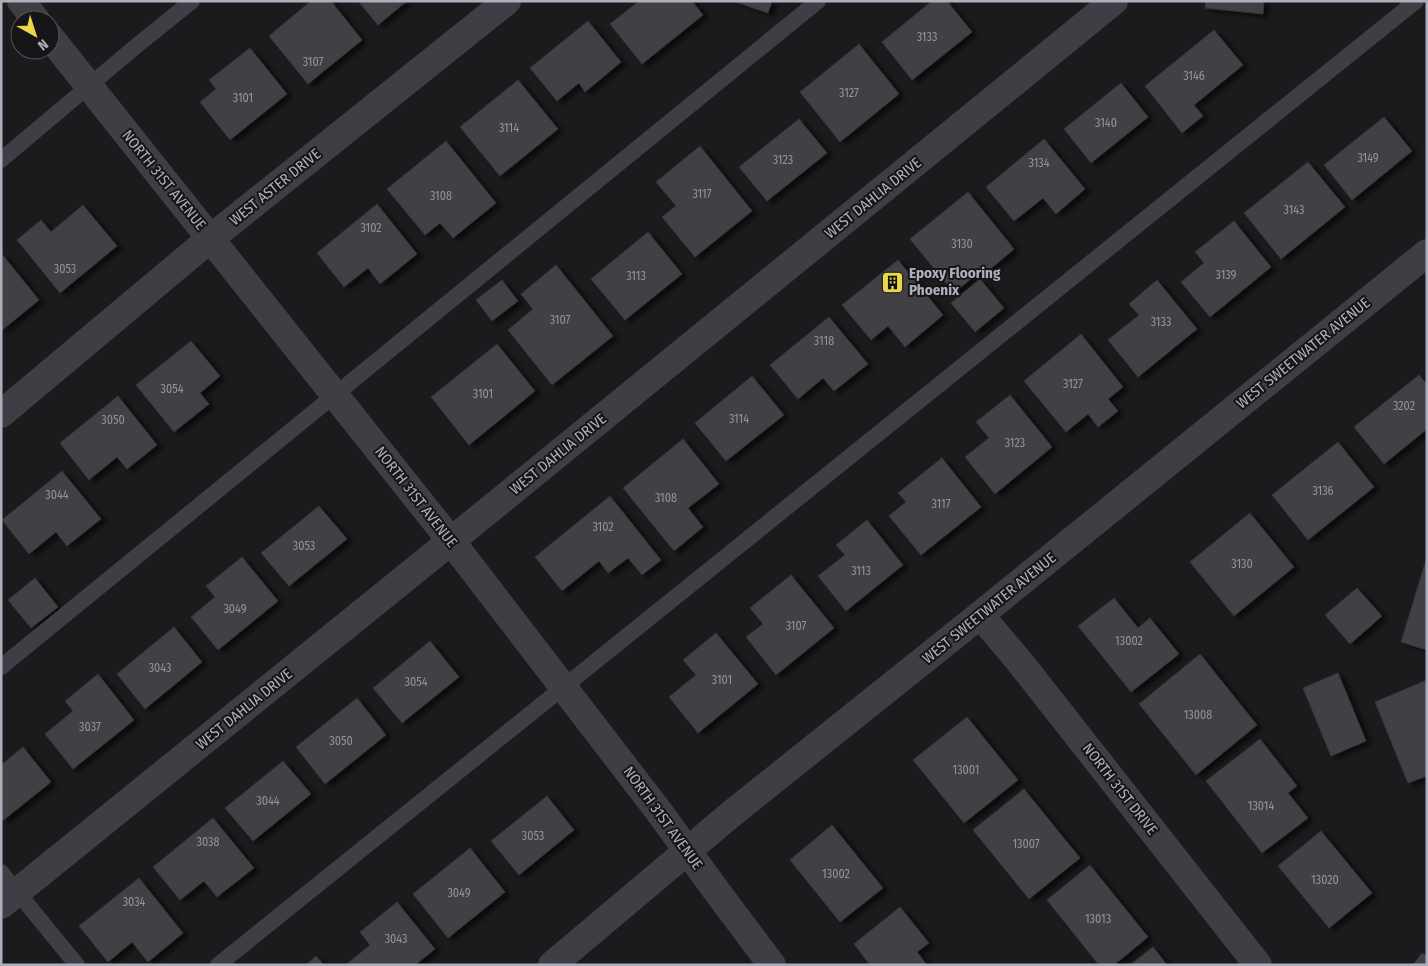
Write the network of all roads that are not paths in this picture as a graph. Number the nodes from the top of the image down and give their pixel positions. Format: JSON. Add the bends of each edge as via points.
{"nodes":[{"id":1,"x":192,"y":1,"type":"edge"},
{"id":2,"x":507,"y":1,"type":"edge"},
{"id":3,"x":818,"y":1,"type":"edge"},
{"id":4,"x":1114,"y":1,"type":"edge"},
{"id":5,"x":1416,"y":1,"type":"edge"},
{"id":6,"x":60,"y":50,"type":"edge"},
{"id":7,"x":89,"y":86,"type":"junction"},
{"id":8,"x":1,"y":160,"type":"edge"},
{"id":9,"x":211,"y":238,"type":"junction"},
{"id":10,"x":1427,"y":252,"type":"edge"},
{"id":11,"x":335,"y":394,"type":"junction"},
{"id":12,"x":1,"y":414,"type":"edge"},
{"id":13,"x":451,"y":541,"type":"junction"},
{"id":14,"x":980,"y":615,"type":"junction"},
{"id":15,"x":1,"y":667,"type":"edge"},
{"id":16,"x":563,"y":687,"type":"junction"},
{"id":17,"x":688,"y":851,"type":"junction"},
{"id":18,"x":7,"y":889,"type":"edge"},
{"id":19,"x":77,"y":965,"type":"edge"},
{"id":20,"x":218,"y":965,"type":"edge"},
{"id":21,"x":552,"y":965,"type":"edge"},
{"id":22,"x":772,"y":965,"type":"edge"},
{"id":23,"x":1258,"y":965,"type":"edge"}],
"edges":[{"from":1,"to":7,"type":"lane"},
{"from":2,"to":9,"type":"street","name":"WEST ASTER DRIVE"},
{"from":3,"to":11,"type":"lane"},
{"from":4,"to":13,"type":"street","name":"WEST DAHLIA DRIVE"},
{"from":5,"to":16,"type":"lane"},
{"from":6,"to":7,"type":"street","name":"NORTH 31ST AVENUE"},
{"from":7,"to":8,"type":"lane"},
{"from":7,"to":9,"type":"street","name":"NORTH 31ST AVENUE"},
{"from":9,"to":11,"type":"street","name":"NORTH 31ST AVENUE"},
{"from":9,"to":12,"type":"street","name":"WEST ASTER DRIVE"},
{"from":10,"to":14,"type":"street","name":"WEST SWEETWATER AVENUE"},
{"from":11,"to":13,"type":"street","name":"NORTH 31ST AVENUE"},
{"from":11,"to":15,"type":"lane"},
{"from":13,"to":16,"type":"street","name":"NORTH 31ST AVENUE"},
{"from":13,"to":18,"type":"street","name":"WEST DAHLIA DRIVE"},
{"from":14,"to":17,"type":"street","name":"WEST SWEETWATER AVENUE"},
{"from":14,"to":23,"type":"street","name":"NORTH 31ST DRIVE"},
{"from":16,"to":17,"type":"street","name":"NORTH 31ST AVENUE"},
{"from":16,"to":20,"type":"lane"},
{"from":17,"to":21,"type":"street","name":"WEST SWEETWATER AVENUE"},
{"from":17,"to":22,"type":"street","name":"NORTH 31ST AVENUE"},
{"from":18,"to":19,"type":"lane"}]}
